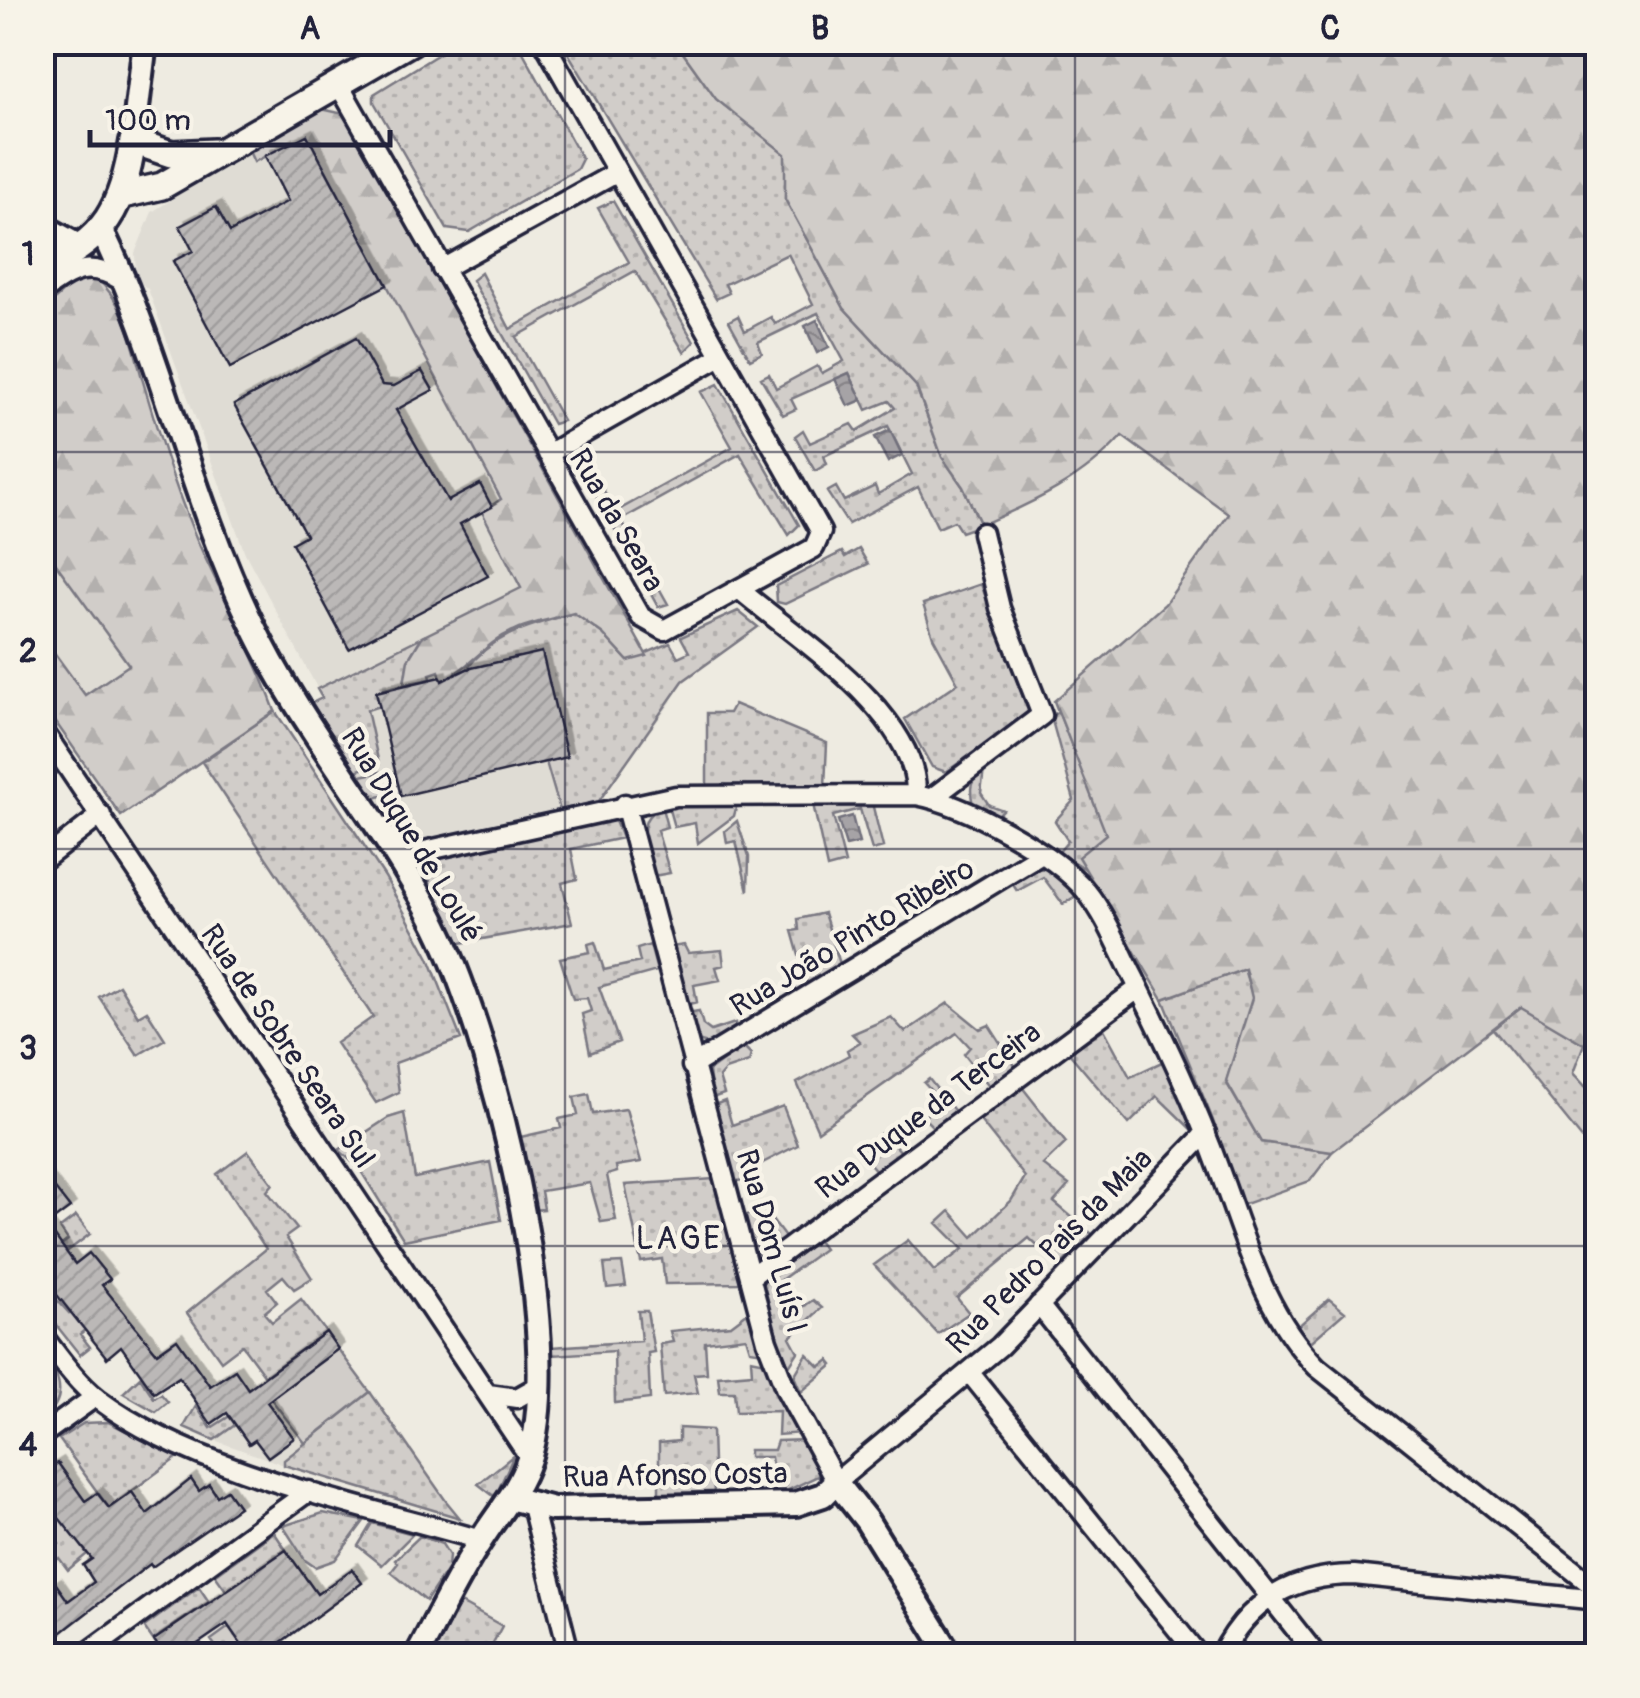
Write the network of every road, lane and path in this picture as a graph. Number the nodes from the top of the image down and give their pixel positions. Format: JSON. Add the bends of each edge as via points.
{"nodes":[{"id":1,"x":145,"y":42,"type":"edge"},
{"id":2,"x":411,"y":42,"type":"edge"},
{"id":3,"x":544,"y":42,"type":"edge"},
{"id":4,"x":338,"y":85,"type":"junction"},
{"id":5,"x":133,"y":141,"type":"junction"},
{"id":6,"x":219,"y":151,"type":"junction"},
{"id":7,"x":616,"y":173,"type":"junction"},
{"id":8,"x":122,"y":194,"type":"junction"},
{"id":9,"x":42,"y":226,"type":"edge"},
{"id":10,"x":101,"y":228,"type":"junction"},
{"id":11,"x":75,"y":251,"type":"junction"},
{"id":12,"x":442,"y":269,"type":"junction"},
{"id":13,"x":122,"y":281,"type":"junction"},
{"id":14,"x":44,"y":284,"type":"edge"},
{"id":15,"x":718,"y":357,"type":"junction"},
{"id":16,"x":548,"y":454,"type":"junction"},
{"id":17,"x":982,"y":533,"type":"dead end"},
{"id":18,"x":740,"y":590,"type":"junction"},
{"id":19,"x":42,"y":729,"type":"edge"},
{"id":20,"x":913,"y":768,"type":"junction"},
{"id":21,"x":952,"y":782,"type":"junction"},
{"id":22,"x":924,"y":796,"type":"junction"},
{"id":23,"x":625,"y":804,"type":"junction"},
{"id":24,"x":101,"y":815,"type":"junction"},
{"id":25,"x":1040,"y":854,"type":"junction"},
{"id":26,"x":397,"y":857,"type":"junction"},
{"id":27,"x":42,"y":861,"type":"edge"},
{"id":28,"x":1139,"y":988,"type":"junction"},
{"id":29,"x":692,"y":1066,"type":"junction"},
{"id":30,"x":1206,"y":1133,"type":"junction"},
{"id":31,"x":750,"y":1277,"type":"junction"},
{"id":32,"x":1039,"y":1306,"type":"junction"},
{"id":33,"x":42,"y":1335,"type":"edge"},
{"id":34,"x":969,"y":1372,"type":"junction"},
{"id":35,"x":540,"y":1386,"type":"junction"},
{"id":36,"x":488,"y":1394,"type":"junction"},
{"id":37,"x":95,"y":1397,"type":"junction"},
{"id":38,"x":42,"y":1435,"type":"edge"},
{"id":39,"x":530,"y":1458,"type":"junction"},
{"id":40,"x":836,"y":1482,"type":"junction"},
{"id":41,"x":310,"y":1490,"type":"junction"},
{"id":42,"x":521,"y":1502,"type":"junction"},
{"id":43,"x":481,"y":1540,"type":"junction"},
{"id":44,"x":1598,"y":1590,"type":"edge"},
{"id":45,"x":1269,"y":1595,"type":"junction"},
{"id":46,"x":1598,"y":1600,"type":"edge"},
{"id":47,"x":83,"y":1656,"type":"edge"},
{"id":48,"x":417,"y":1656,"type":"edge"},
{"id":49,"x":570,"y":1656,"type":"edge"},
{"id":50,"x":704,"y":1656,"type":"edge"},
{"id":51,"x":716,"y":1656,"type":"edge"},
{"id":52,"x":951,"y":1656,"type":"edge"},
{"id":53,"x":1199,"y":1656,"type":"edge"},
{"id":54,"x":1221,"y":1656,"type":"edge"},
{"id":55,"x":1317,"y":1656,"type":"edge"}],
"edges":[{"from":1,"to":5,"type":"street"},
{"from":2,"to":4,"type":"main road"},
{"from":3,"to":7,"type":"street","name":"Rua da Seara"},
{"from":4,"to":6,"type":"main road"},
{"from":4,"to":12,"type":"street","name":"Rua da Seara"},
{"from":5,"to":6,"type":"main road","via":[[171,154]]},
{"from":5,"to":8,"type":"main road"},
{"from":6,"to":8,"type":"main road","via":[[162,186]]},
{"from":7,"to":12,"type":"street"},
{"from":7,"to":15,"type":"street","name":"Rua da Seara"},
{"from":8,"to":10,"type":"main road"},
{"from":9,"to":11,"type":"street"},
{"from":10,"to":11,"type":"main road"},
{"from":10,"to":13,"type":"street","name":"Rua Duque de Loulé"},
{"from":11,"to":14,"type":"main road"},
{"from":12,"to":16,"type":"street","name":"Rua da Seara"},
{"from":13,"to":14,"type":"street","via":[[85,268]]},
{"from":13,"to":26,"type":"street","name":"Rua Duque de Loulé","via":[[251,623]]},
{"from":15,"to":16,"type":"street"},
{"from":15,"to":18,"type":"street","name":"Rua da Seara","via":[[822,538]]},
{"from":16,"to":18,"type":"street","name":"Rua da Seara","via":[[648,624],[673,628]]},
{"from":17,"to":21,"type":"street","via":[[1000,608],[1042,714]]},
{"from":18,"to":20,"type":"street","via":[[877,708]]},
{"from":19,"to":24,"type":"street","name":"Rua de Sobre Seara Sul"},
{"from":20,"to":21,"type":"street"},
{"from":20,"to":22,"type":"street"},
{"from":21,"to":22,"type":"street"},
{"from":22,"to":23,"type":"street","via":[[676,796]]},
{"from":22,"to":25,"type":"street"},
{"from":23,"to":26,"type":"street"},
{"from":23,"to":29,"type":"street","name":"Rua Dom Luís I"},
{"from":24,"to":27,"type":"street"},
{"from":24,"to":36,"type":"street","name":"Rua de Sobre Seara Sul"},
{"from":25,"to":28,"type":"street","via":[[1085,891]]},
{"from":25,"to":29,"type":"street","name":"Rua João Pinto Ribeiro"},
{"from":26,"to":35,"type":"street","name":"Rua Duque de Loulé","via":[[441,935],[480,1032],[532,1272]]},
{"from":28,"to":30,"type":"street"},
{"from":28,"to":31,"type":"street","name":"Rua Duque da Terceira"},
{"from":29,"to":31,"type":"street","name":"Rua Dom Luís I"},
{"from":30,"to":32,"type":"street","name":"Rua Pedro Pais da Maia"},
{"from":30,"to":44,"type":"street","via":[[1268,1300],[1299,1348]]},
{"from":31,"to":40,"type":"street","name":"Rua Dom Luís I","via":[[776,1366]]},
{"from":32,"to":34,"type":"street","name":"Rua Pedro Pais da Maia"},
{"from":32,"to":45,"type":"street"},
{"from":33,"to":37,"type":"street"},
{"from":34,"to":40,"type":"street","name":"Rua Pedro Pais da Maia"},
{"from":34,"to":53,"type":"street"},
{"from":35,"to":36,"type":"street","via":[[517,1398]]},
{"from":35,"to":39,"type":"street","name":"Rua Duque de Loulé"},
{"from":36,"to":39,"type":"street","name":"Rua de Sobre Seara Sul"},
{"from":37,"to":38,"type":"street"},
{"from":37,"to":41,"type":"street","via":[[202,1454]]},
{"from":39,"to":42,"type":"street","name":"Rua Duque de Loulé"},
{"from":40,"to":42,"type":"street","name":"Rua Afonso Costa","via":[[823,1495],[796,1504]]},
{"from":40,"to":52,"type":"street","name":"Rua Dom Luís I"},
{"from":41,"to":43,"type":"street"},
{"from":41,"to":47,"type":"street"},
{"from":42,"to":43,"type":"street","name":"Rua Duque de Loulé"},
{"from":42,"to":49,"type":"street"},
{"from":43,"to":48,"type":"street","name":"Rua Duque de Loulé"},
{"from":45,"to":46,"type":"street","via":[[1313,1577],[1354,1575]]},
{"from":45,"to":54,"type":"street"},
{"from":45,"to":55,"type":"street"},
{"from":50,"to":51,"type":"street"}]}
